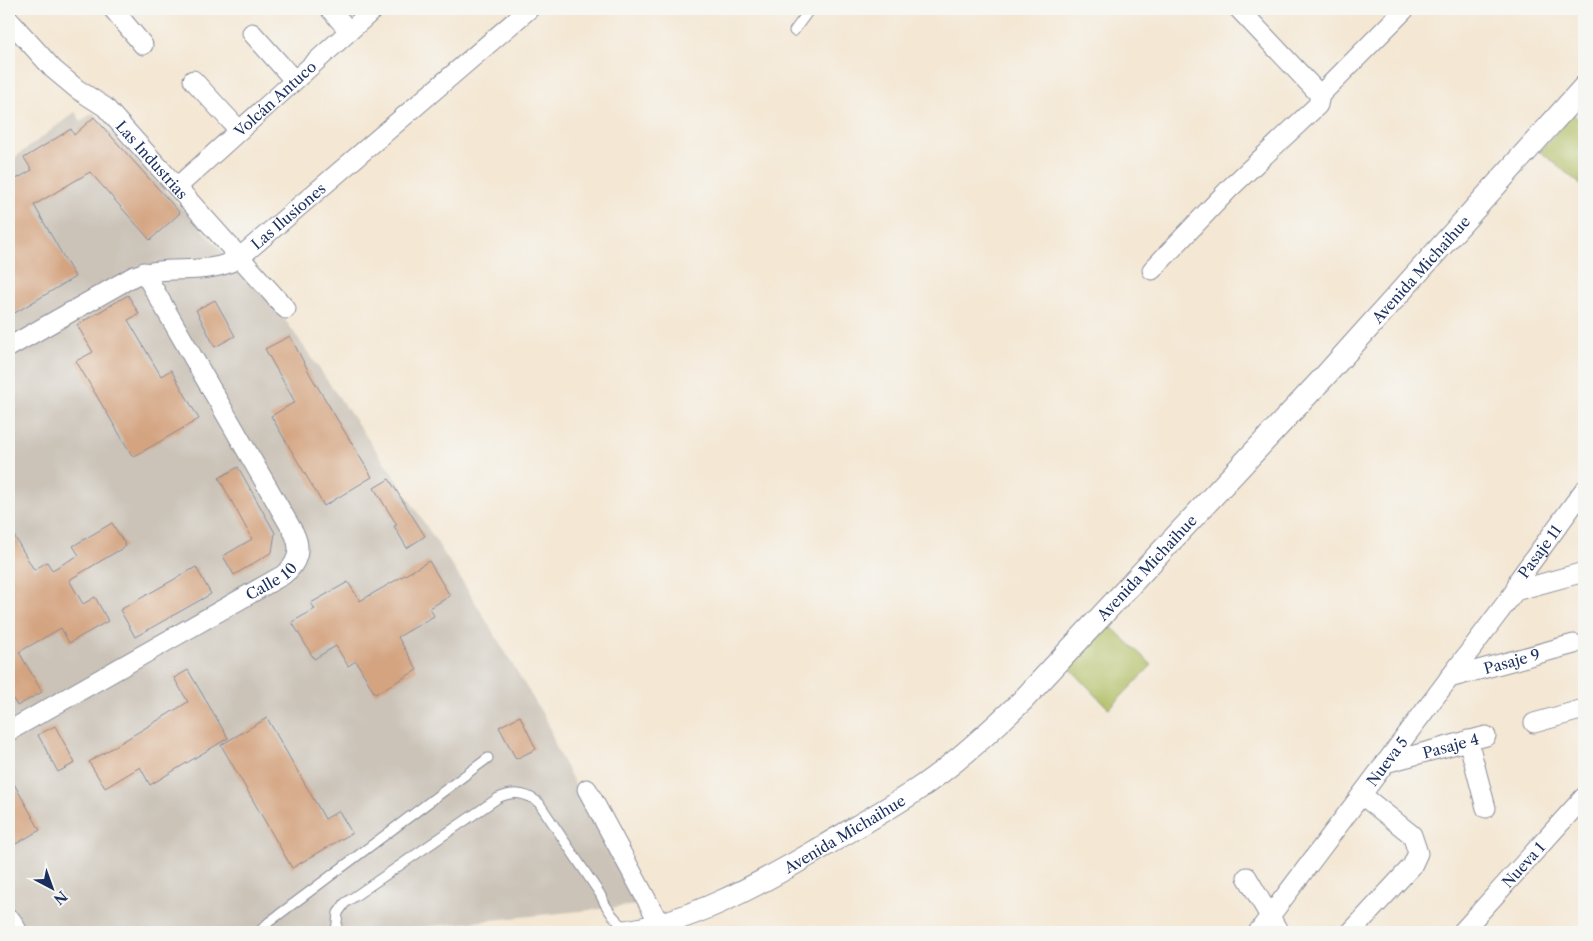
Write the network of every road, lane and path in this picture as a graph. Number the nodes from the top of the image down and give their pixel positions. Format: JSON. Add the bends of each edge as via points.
{"nodes":[{"id":1,"x":114,"y":9,"type":"edge"},
{"id":2,"x":330,"y":9,"type":"edge"},
{"id":3,"x":374,"y":9,"type":"edge"},
{"id":4,"x":529,"y":9,"type":"edge"},
{"id":5,"x":810,"y":9,"type":"edge"},
{"id":6,"x":1239,"y":9,"type":"edge"},
{"id":7,"x":1404,"y":9,"type":"edge"},
{"id":8,"x":9,"y":20,"type":"edge"},
{"id":9,"x":349,"y":31,"type":"junction"},
{"id":10,"x":794,"y":31,"type":"dead end"},
{"id":11,"x":252,"y":33,"type":"dead end"},
{"id":12,"x":143,"y":45,"type":"dead end"},
{"id":13,"x":192,"y":80,"type":"dead end"},
{"id":14,"x":294,"y":80,"type":"junction"},
{"id":15,"x":1584,"y":87,"type":"edge"},
{"id":16,"x":1320,"y":95,"type":"junction"},
{"id":17,"x":239,"y":130,"type":"junction"},
{"id":18,"x":177,"y":187,"type":"junction"},
{"id":19,"x":239,"y":258,"type":"junction"},
{"id":20,"x":1152,"y":270,"type":"dead end"},
{"id":21,"x":144,"y":272,"type":"junction"},
{"id":22,"x":286,"y":309,"type":"dead end"},
{"id":23,"x":9,"y":347,"type":"edge"},
{"id":24,"x":1584,"y":490,"type":"edge"},
{"id":25,"x":1584,"y":572,"type":"edge"},
{"id":26,"x":1515,"y":591,"type":"junction"},
{"id":27,"x":1574,"y":644,"type":"dead end"},
{"id":28,"x":1449,"y":678,"type":"junction"},
{"id":29,"x":1584,"y":709,"type":"edge"},
{"id":30,"x":1534,"y":723,"type":"dead end"},
{"id":31,"x":9,"y":731,"type":"edge"},
{"id":32,"x":488,"y":758,"type":"dead end"},
{"id":33,"x":1385,"y":763,"type":"junction"},
{"id":34,"x":587,"y":789,"type":"dead end"},
{"id":35,"x":1362,"y":795,"type":"junction"},
{"id":36,"x":1584,"y":797,"type":"edge"},
{"id":37,"x":1486,"y":808,"type":"dead end"},
{"id":38,"x":1247,"y":877,"type":"dead end"},
{"id":39,"x":9,"y":923,"type":"edge"},
{"id":40,"x":1274,"y":925,"type":"edge"},
{"id":41,"x":662,"y":928,"type":"edge"},
{"id":42,"x":14,"y":932,"type":"edge"},
{"id":43,"x":261,"y":932,"type":"edge"},
{"id":44,"x":336,"y":932,"type":"edge"},
{"id":45,"x":626,"y":932,"type":"edge"},
{"id":46,"x":1258,"y":932,"type":"edge"},
{"id":47,"x":1351,"y":932,"type":"edge"},
{"id":48,"x":1462,"y":932,"type":"edge"}],
"edges":[{"from":1,"to":12,"type":"street"},
{"from":2,"to":9,"type":"street"},
{"from":3,"to":9,"type":"street","name":"Volcán Antuco"},
{"from":4,"to":19,"type":"street","name":"Las Ilusiones"},
{"from":5,"to":10,"type":"lane"},
{"from":6,"to":16,"type":"street"},
{"from":7,"to":16,"type":"street"},
{"from":8,"to":18,"type":"street","name":"Las Industrias","via":[[53,69],[105,108]]},
{"from":9,"to":14,"type":"street","name":"Volcán Antuco"},
{"from":11,"to":14,"type":"street"},
{"from":13,"to":17,"type":"street"},
{"from":14,"to":17,"type":"street","name":"Volcán Antuco"},
{"from":15,"to":41,"type":"street","name":"Avenida Michaihue","via":[[1325,376],[1022,700],[981,739],[916,790],[802,859],[741,892]]},
{"from":16,"to":20,"type":"street","via":[[1318,105],[1230,188]]},
{"from":17,"to":18,"type":"street","name":"Volcán Antuco"},
{"from":18,"to":19,"type":"street","name":"Las Industrias"},
{"from":19,"to":21,"type":"street","name":"Las Ilusiones","via":[[215,267]]},
{"from":19,"to":22,"type":"street","name":"Las Industrias"},
{"from":21,"to":23,"type":"street","name":"Las Ilusiones"},
{"from":21,"to":31,"type":"street","name":"Calle 10","via":[[294,533],[298,556],[283,575]]},
{"from":24,"to":26,"type":"street","name":"Pasaje 11","via":[[1519,580]]},
{"from":25,"to":26,"type":"street"},
{"from":26,"to":28,"type":"street","name":"Nueva 5"},
{"from":27,"to":28,"type":"street","name":"Pasaje 9"},
{"from":28,"to":33,"type":"street","name":"Nueva 5"},
{"from":29,"to":30,"type":"street"},
{"from":32,"to":43,"type":"lane","via":[[269,922]]},
{"from":33,"to":35,"type":"street","name":"Nueva 5"},
{"from":33,"to":37,"type":"street","name":"Pasaje 4","via":[[1477,738]]},
{"from":34,"to":41,"type":"street"},
{"from":35,"to":40,"type":"street","name":"Nueva 5"},
{"from":35,"to":47,"type":"street","via":[[1412,835],[1418,853],[1412,866]]},
{"from":36,"to":48,"type":"street","name":"Nueva 1"},
{"from":38,"to":40,"type":"street"},
{"from":39,"to":42,"type":"main road"},
{"from":40,"to":46,"type":"street","name":"Nueva 5"},
{"from":41,"to":45,"type":"street","name":"Avenida Michaihue"},
{"from":44,"to":45,"type":"lane","via":[[336,918],[345,903],[498,798],[513,793],[530,796],[539,803],[608,911]]}]}
